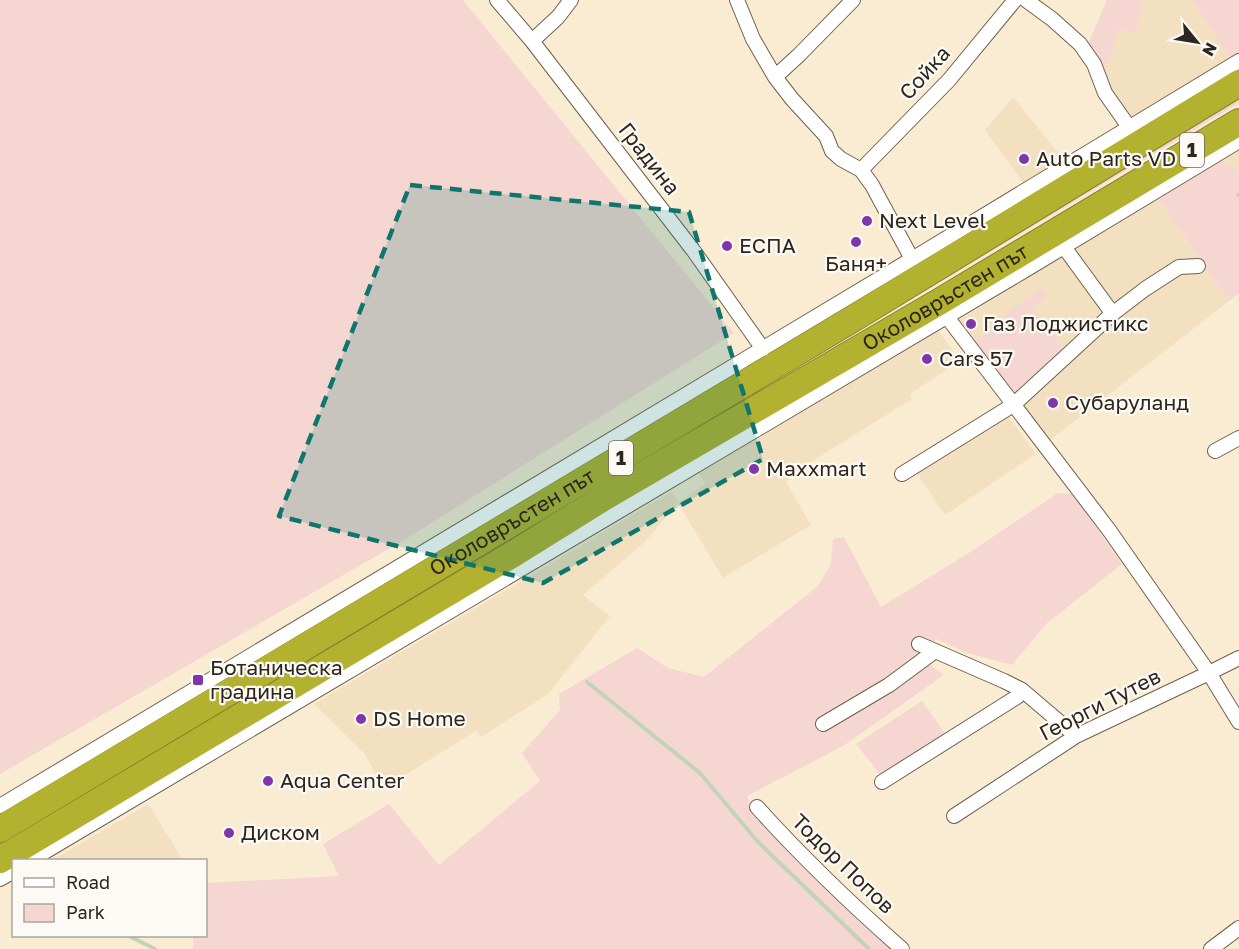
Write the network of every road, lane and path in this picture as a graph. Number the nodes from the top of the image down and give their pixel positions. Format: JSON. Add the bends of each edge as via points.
{"nodes":[{"id":1,"x":497,"y":0,"type":"edge"},
{"id":2,"x":571,"y":0,"type":"edge"},
{"id":3,"x":737,"y":0,"type":"edge"},
{"id":4,"x":853,"y":0,"type":"edge"},
{"id":5,"x":1015,"y":0,"type":"edge"},
{"id":6,"x":1026,"y":0,"type":"edge"},
{"id":7,"x":531,"y":41,"type":"junction"},
{"id":8,"x":1239,"y":61,"type":"edge"},
{"id":9,"x":775,"y":77,"type":"junction"},
{"id":10,"x":1239,"y":83,"type":"edge"},
{"id":11,"x":1239,"y":122,"type":"edge"},
{"id":12,"x":1129,"y":128,"type":"junction"},
{"id":13,"x":1230,"y":146,"type":"edge"},
{"id":14,"x":861,"y":170,"type":"junction"},
{"id":15,"x":1144,"y":178,"type":"junction"},
{"id":16,"x":1064,"y":247,"type":"junction"},
{"id":17,"x":912,"y":259,"type":"junction"},
{"id":18,"x":1198,"y":266,"type":"dead end"},
{"id":19,"x":1111,"y":315,"type":"junction"},
{"id":20,"x":947,"y":317,"type":"junction"},
{"id":21,"x":763,"y":349,"type":"junction"},
{"id":22,"x":833,"y":364,"type":"junction"},
{"id":23,"x":1013,"y":405,"type":"junction"},
{"id":24,"x":756,"y":431,"type":"junction"},
{"id":25,"x":1239,"y":438,"type":"edge"},
{"id":26,"x":1215,"y":451,"type":"dead end"},
{"id":27,"x":703,"y":461,"type":"junction"},
{"id":28,"x":902,"y":474,"type":"dead end"},
{"id":29,"x":605,"y":497,"type":"junction"},
{"id":30,"x":919,"y":644,"type":"dead end"},
{"id":31,"x":935,"y":651,"type":"junction"},
{"id":32,"x":1239,"y":658,"type":"edge"},
{"id":33,"x":1209,"y":673,"type":"junction"},
{"id":34,"x":1022,"y":690,"type":"junction"},
{"id":35,"x":1239,"y":722,"type":"edge"},
{"id":36,"x":823,"y":724,"type":"dead end"},
{"id":37,"x":1076,"y":736,"type":"junction"},
{"id":38,"x":882,"y":782,"type":"dead end"},
{"id":39,"x":0,"y":806,"type":"edge"},
{"id":40,"x":757,"y":807,"type":"dead end"},
{"id":41,"x":954,"y":816,"type":"dead end"},
{"id":42,"x":0,"y":829,"type":"edge"},
{"id":43,"x":34,"y":859,"type":"edge"},
{"id":44,"x":0,"y":860,"type":"edge"},
{"id":45,"x":1239,"y":928,"type":"edge"},
{"id":46,"x":902,"y":949,"type":"edge"},
{"id":47,"x":1212,"y":949,"type":"edge"}],
"edges":[{"from":1,"to":7,"type":"street","name":"Градина"},
{"from":2,"to":7,"type":"street"},
{"from":3,"to":9,"type":"street"},
{"from":4,"to":9,"type":"street"},
{"from":5,"to":14,"type":"street","name":"Сойка","via":[[949,80]]},
{"from":6,"to":12,"type":"street","via":[[1080,44],[1094,64],[1105,93]]},
{"from":7,"to":21,"type":"street","name":"Градина","via":[[693,250]]},
{"from":8,"to":12,"type":"street"},
{"from":9,"to":14,"type":"street","via":[[826,136],[832,151]]},
{"from":10,"to":42,"type":"highway","name":"Околовръстен път","number":"1"},
{"from":11,"to":15,"type":"highway","name":"Околовръстен път","number":"1"},
{"from":12,"to":17,"type":"street"},
{"from":13,"to":15,"type":"highway"},
{"from":13,"to":16,"type":"street"},
{"from":14,"to":17,"type":"street"},
{"from":15,"to":22,"type":"highway","name":"Околовръстен път","number":"1"},
{"from":16,"to":19,"type":"street"},
{"from":16,"to":20,"type":"street"},
{"from":17,"to":21,"type":"street"},
{"from":18,"to":19,"type":"street","via":[[1179,267]]},
{"from":19,"to":23,"type":"street"},
{"from":20,"to":23,"type":"street"},
{"from":20,"to":24,"type":"street"},
{"from":21,"to":39,"type":"street"},
{"from":22,"to":24,"type":"highway"},
{"from":22,"to":29,"type":"highway","name":"Околовръстен път","number":"1"},
{"from":23,"to":28,"type":"street"},
{"from":23,"to":33,"type":"street","via":[[1109,530]]},
{"from":24,"to":27,"type":"street"},
{"from":25,"to":26,"type":"street"},
{"from":27,"to":29,"type":"highway"},
{"from":27,"to":43,"type":"street"},
{"from":29,"to":44,"type":"highway","name":"Околовръстен път","number":"1"},
{"from":30,"to":31,"type":"street"},
{"from":31,"to":34,"type":"street"},
{"from":31,"to":36,"type":"street","via":[[889,685]]},
{"from":32,"to":33,"type":"street","name":"Георги Тутев"},
{"from":33,"to":35,"type":"street"},
{"from":33,"to":37,"type":"street","name":"Георги Тутев"},
{"from":34,"to":37,"type":"street"},
{"from":34,"to":38,"type":"street","via":[[1017,697]]},
{"from":37,"to":41,"type":"street","name":"Георги Тутев"},
{"from":40,"to":46,"type":"street","name":"Тодор Попов","via":[[784,838]]},
{"from":45,"to":47,"type":"street"}]}
